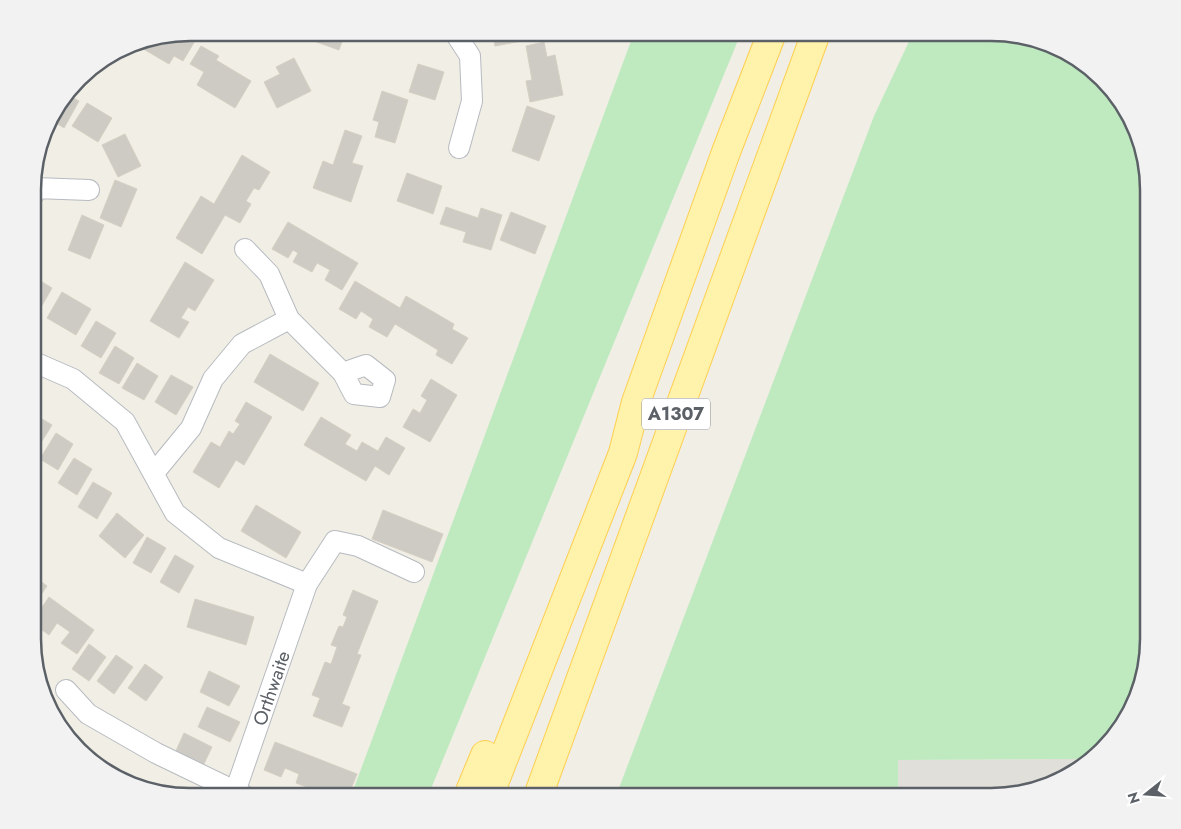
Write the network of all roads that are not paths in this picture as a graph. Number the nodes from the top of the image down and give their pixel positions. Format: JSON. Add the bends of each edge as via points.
{"nodes":[{"id":1,"x":460,"y":41,"type":"edge"},
{"id":2,"x":769,"y":42,"type":"edge"},
{"id":3,"x":813,"y":42,"type":"edge"},
{"id":4,"x":459,"y":148,"type":"dead end"},
{"id":5,"x":41,"y":188,"type":"edge"},
{"id":6,"x":89,"y":190,"type":"dead end"},
{"id":7,"x":245,"y":249,"type":"dead end"},
{"id":8,"x":289,"y":319,"type":"junction"},
{"id":9,"x":41,"y":365,"type":"edge"},
{"id":10,"x":344,"y":373,"type":"dead end"},
{"id":11,"x":636,"y":402,"type":"junction"},
{"id":12,"x":154,"y":473,"type":"junction"},
{"id":13,"x":414,"y":572,"type":"dead end"},
{"id":14,"x":307,"y":584,"type":"junction"},
{"id":15,"x":66,"y":690,"type":"dead end"},
{"id":16,"x":226,"y":787,"type":"edge"},
{"id":17,"x":242,"y":787,"type":"edge"},
{"id":18,"x":472,"y":787,"type":"edge"},
{"id":19,"x":492,"y":787,"type":"edge"},
{"id":20,"x":541,"y":787,"type":"edge"}],
"edges":[{"from":1,"to":4,"type":"street","via":[[470,56],[472,101]]},
{"from":2,"to":11,"type":"main road","number":"A1307"},
{"from":3,"to":20,"type":"main road","number":"A1307"},
{"from":5,"to":6,"type":"street"},
{"from":7,"to":8,"type":"street","via":[[269,274]]},
{"from":8,"to":10,"type":"street"},
{"from":8,"to":12,"type":"street","via":[[242,344],[213,379],[191,428]]},
{"from":9,"to":12,"type":"street","via":[[74,379],[125,422]]},
{"from":11,"to":18,"type":"main road","number":"A1307","via":[[610,450]]},
{"from":11,"to":19,"type":"main road","number":"A1307","via":[[623,453]]},
{"from":12,"to":14,"type":"street","via":[[175,513],[219,548]]},
{"from":13,"to":14,"type":"street","name":"Orthwaite","via":[[358,546],[335,540]]},
{"from":14,"to":17,"type":"street","name":"Orthwaite"},
{"from":15,"to":16,"type":"street","name":"Orthwaite","via":[[88,714],[156,753]]}]}
